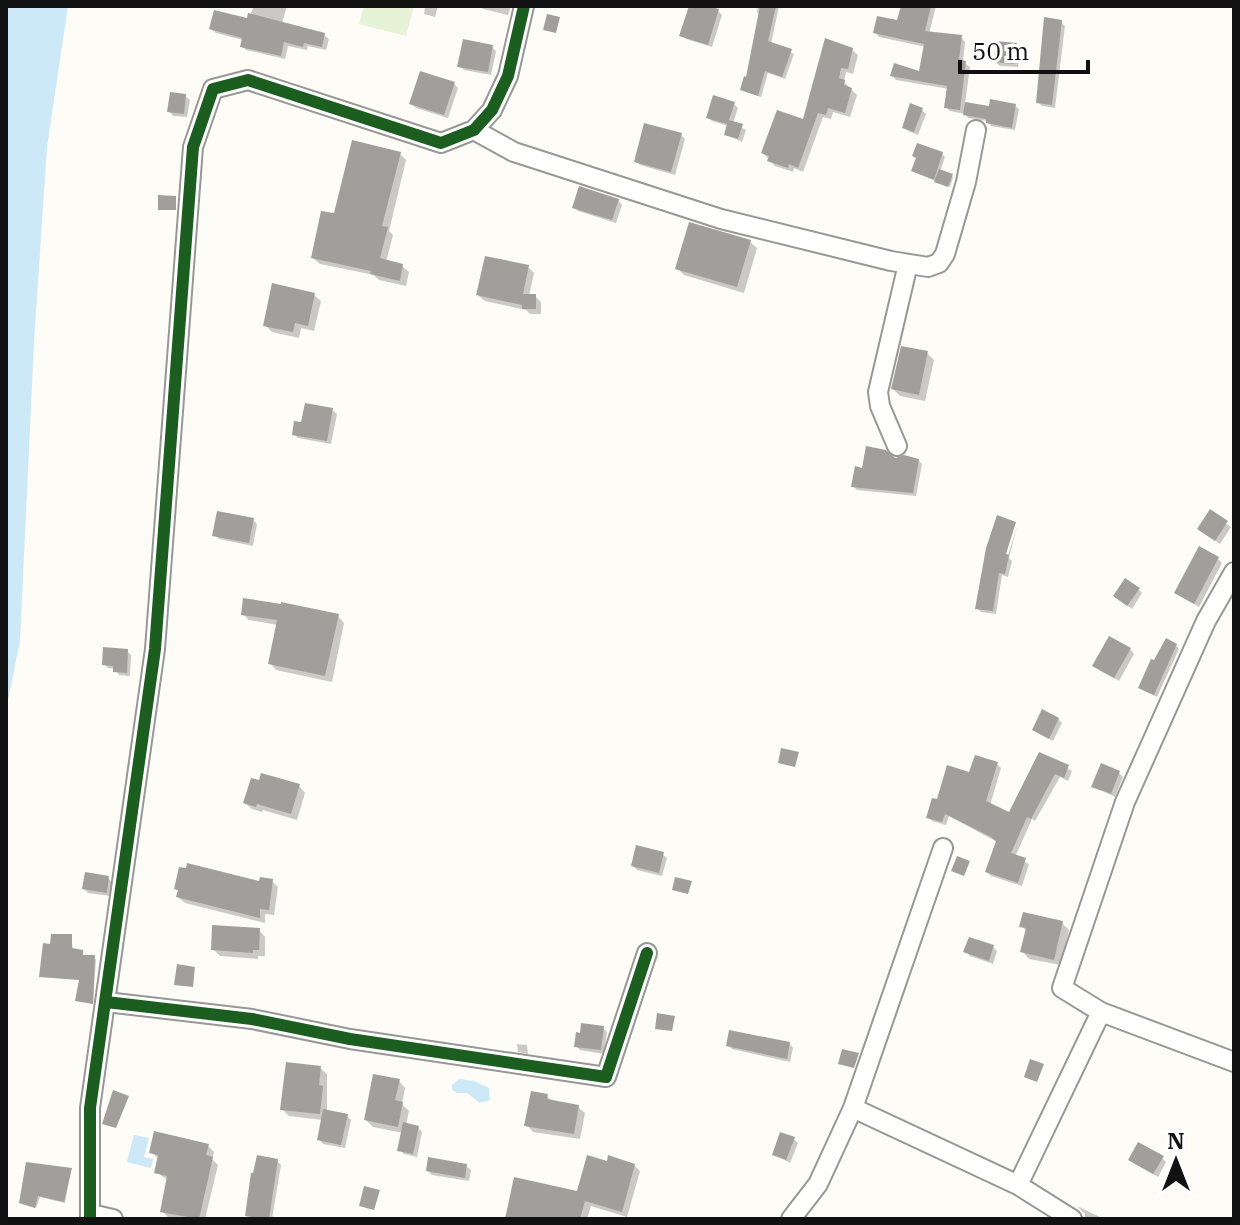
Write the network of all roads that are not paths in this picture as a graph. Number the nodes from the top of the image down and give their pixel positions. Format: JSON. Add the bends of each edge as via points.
{"nodes":[{"id":1,"x":524,"y":6,"type":"edge"},
{"id":2,"x":474,"y":130,"type":"junction"},
{"id":3,"x":976,"y":130,"type":"dead end"},
{"id":4,"x":908,"y":264,"type":"junction"},
{"id":5,"x":897,"y":446,"type":"dead end"},
{"id":6,"x":1234,"y":572,"type":"edge"},
{"id":7,"x":943,"y":848,"type":"dead end"},
{"id":8,"x":647,"y":953,"type":"dead end"},
{"id":9,"x":106,"y":1002,"type":"junction"},
{"id":10,"x":1101,"y":1012,"type":"junction"},
{"id":11,"x":1234,"y":1062,"type":"edge"},
{"id":12,"x":853,"y":1108,"type":"junction"},
{"id":13,"x":1018,"y":1185,"type":"junction"},
{"id":14,"x":91,"y":1216,"type":"edge"},
{"id":15,"x":113,"y":1219,"type":"edge"},
{"id":16,"x":791,"y":1219,"type":"edge"},
{"id":17,"x":1072,"y":1219,"type":"edge"}],
"edges":[{"from":1,"to":2,"type":"street","via":[[508,76],[492,110]]},
{"from":2,"to":4,"type":"street","via":[[514,152],[721,219]]},
{"from":2,"to":9,"type":"street","via":[[441,143],[248,80],[213,89],[193,147],[155,649]]},
{"from":3,"to":4,"type":"street","via":[[945,254],[928,267]]},
{"from":4,"to":5,"type":"street","via":[[878,392]]},
{"from":6,"to":10,"type":"street","via":[[1206,621],[1125,802],[1062,988]]},
{"from":7,"to":12,"type":"street"},
{"from":8,"to":9,"type":"street","via":[[606,1077],[252,1019]]},
{"from":9,"to":14,"type":"street","via":[[90,1108]]},
{"from":10,"to":11,"type":"street"},
{"from":10,"to":13,"type":"street"},
{"from":12,"to":13,"type":"street"},
{"from":12,"to":16,"type":"street","via":[[818,1184]]},
{"from":13,"to":17,"type":"street"},
{"from":14,"to":15,"type":"street"}]}
